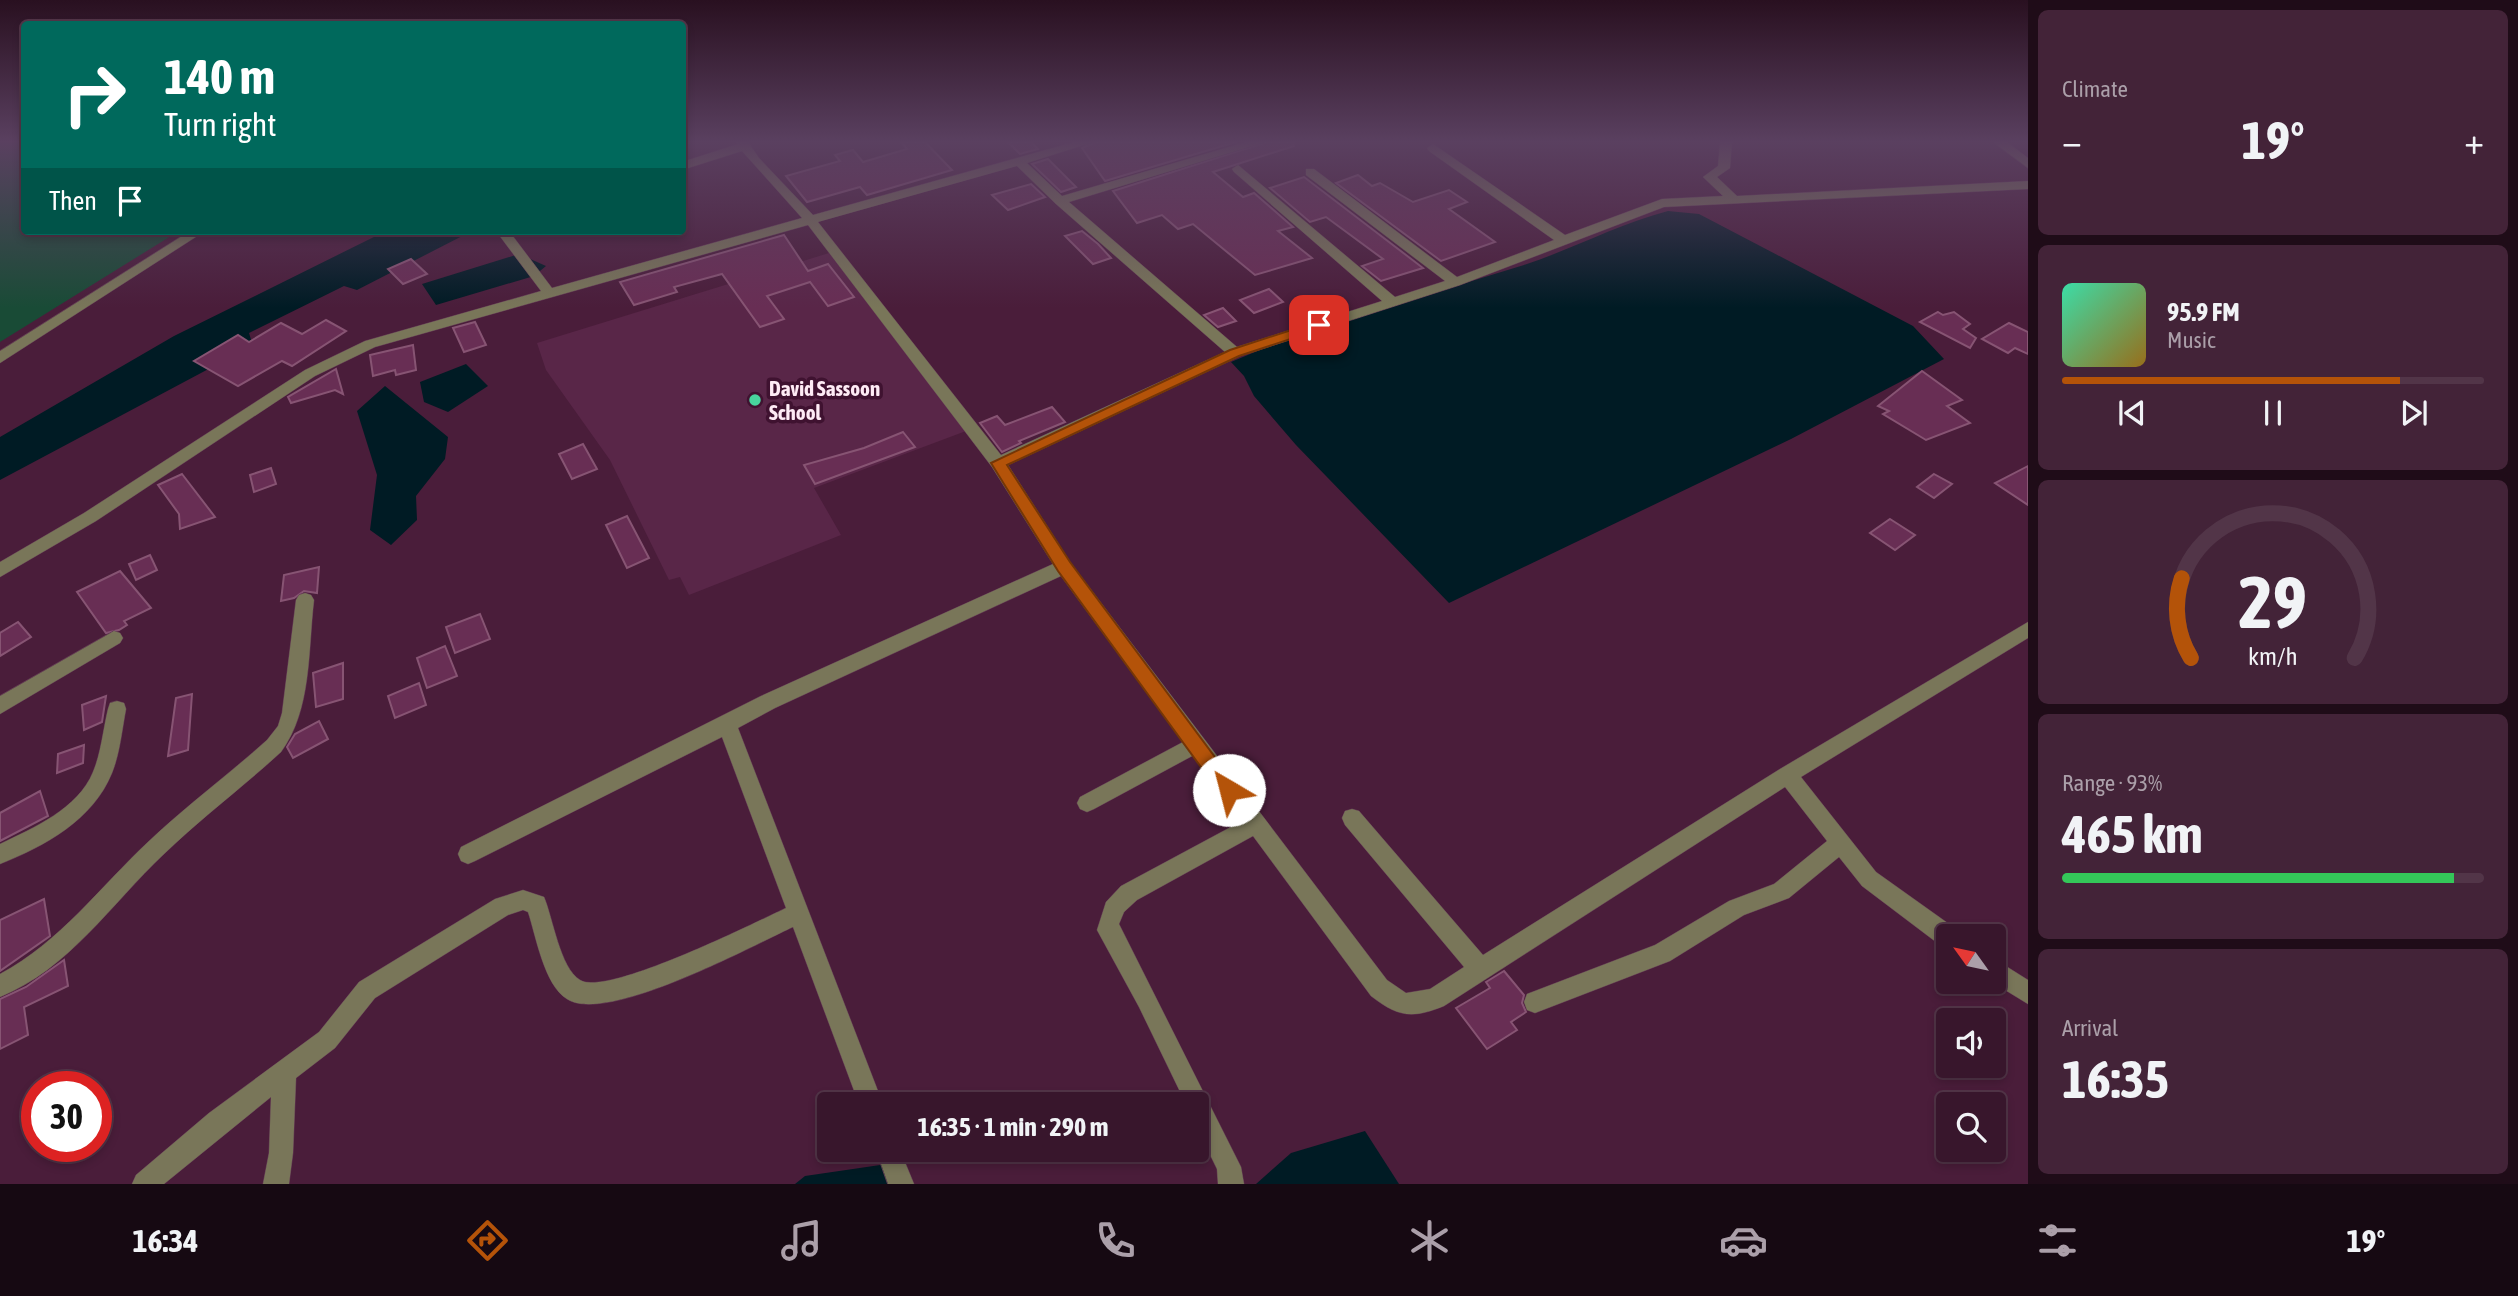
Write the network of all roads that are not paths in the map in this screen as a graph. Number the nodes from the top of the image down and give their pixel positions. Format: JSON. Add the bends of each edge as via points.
{"nodes":[{"id":1,"x":790,"y":197,"type":"edge"},
{"id":2,"x":885,"y":197,"type":"edge"},
{"id":3,"x":1056,"y":197,"type":"edge"},
{"id":4,"x":1073,"y":197,"type":"edge"},
{"id":5,"x":1271,"y":197,"type":"edge"},
{"id":6,"x":1343,"y":197,"type":"edge"},
{"id":7,"x":1503,"y":197,"type":"edge"},
{"id":8,"x":1731,"y":197,"type":"edge"},
{"id":9,"x":1788,"y":197,"type":"edge"},
{"id":10,"x":1734,"y":200,"type":"junction"},
{"id":11,"x":1060,"y":201,"type":"junction"},
{"id":12,"x":808,"y":218,"type":"junction"},
{"id":13,"x":193,"y":235,"type":"edge"},
{"id":14,"x":505,"y":235,"type":"edge"},
{"id":15,"x":1563,"y":240,"type":"junction"},
{"id":16,"x":1455,"y":282,"type":"junction"},
{"id":17,"x":549,"y":293,"type":"junction"},
{"id":18,"x":1392,"y":302,"type":"junction"},
{"id":19,"x":1235,"y":353,"type":"junction"},
{"id":20,"x":0,"y":358,"type":"edge"},
{"id":21,"x":998,"y":463,"type":"junction"},
{"id":22,"x":1064,"y":567,"type":"junction"},
{"id":23,"x":0,"y":570,"type":"edge"},
{"id":24,"x":305,"y":600,"type":"dead end"},
{"id":25,"x":2028,"y":629,"type":"edge"},
{"id":26,"x":114,"y":638,"type":"dead end"},
{"id":27,"x":0,"y":706,"type":"edge"},
{"id":28,"x":117,"y":709,"type":"dead end"},
{"id":29,"x":727,"y":725,"type":"junction"},
{"id":30,"x":1195,"y":746,"type":"junction"},
{"id":31,"x":1787,"y":775,"type":"junction"},
{"id":32,"x":1087,"y":803,"type":"dead end"},
{"id":33,"x":1352,"y":818,"type":"dead end"},
{"id":34,"x":1255,"y":824,"type":"junction"},
{"id":35,"x":1839,"y":844,"type":"junction"},
{"id":36,"x":0,"y":854,"type":"edge"},
{"id":37,"x":468,"y":854,"type":"dead end"},
{"id":38,"x":797,"y":914,"type":"junction"},
{"id":39,"x":1936,"y":928,"type":"edge"},
{"id":40,"x":1481,"y":970,"type":"junction"},
{"id":41,"x":2006,"y":978,"type":"edge"},
{"id":42,"x":0,"y":986,"type":"edge"},
{"id":43,"x":2028,"y":993,"type":"edge"},
{"id":44,"x":1535,"y":1002,"type":"dead end"},
{"id":45,"x":284,"y":1074,"type":"junction"},
{"id":46,"x":866,"y":1092,"type":"edge"},
{"id":47,"x":893,"y":1162,"type":"edge"},
{"id":48,"x":145,"y":1184,"type":"edge"},
{"id":49,"x":276,"y":1184,"type":"edge"},
{"id":50,"x":901,"y":1184,"type":"edge"},
{"id":51,"x":1231,"y":1184,"type":"edge"}],
"edges":[{"from":1,"to":12,"type":"street"},
{"from":2,"to":12,"type":"street"},
{"from":3,"to":11,"type":"street"},
{"from":4,"to":11,"type":"street"},
{"from":5,"to":18,"type":"street"},
{"from":6,"to":16,"type":"street"},
{"from":7,"to":15,"type":"street"},
{"from":8,"to":10,"type":"street"},
{"from":9,"to":10,"type":"street"},
{"from":10,"to":15,"type":"street","via":[[1662,203]]},
{"from":11,"to":19,"type":"street"},
{"from":12,"to":17,"type":"street"},
{"from":12,"to":21,"type":"street"},
{"from":13,"to":20,"type":"street"},
{"from":14,"to":17,"type":"street"},
{"from":15,"to":16,"type":"street"},
{"from":16,"to":18,"type":"street"},
{"from":17,"to":23,"type":"street","via":[[342,355]]},
{"from":18,"to":19,"type":"street"},
{"from":19,"to":21,"type":"street"},
{"from":21,"to":22,"type":"street"},
{"from":22,"to":29,"type":"street"},
{"from":22,"to":30,"type":"street"},
{"from":24,"to":42,"type":"street","via":[[292,713],[274,746],[155,849],[81,929],[47,958]]},
{"from":25,"to":31,"type":"street"},
{"from":26,"to":27,"type":"street"},
{"from":28,"to":36,"type":"street","via":[[103,773],[91,794],[52,826]]},
{"from":29,"to":37,"type":"street"},
{"from":29,"to":38,"type":"street"},
{"from":30,"to":32,"type":"street"},
{"from":30,"to":34,"type":"street"},
{"from":31,"to":35,"type":"street"},
{"from":31,"to":40,"type":"street"},
{"from":33,"to":40,"type":"street"},
{"from":34,"to":40,"type":"street","via":[[1379,988],[1398,1003],[1414,1006],[1436,998]]},
{"from":34,"to":51,"type":"street","via":[[1129,893],[1108,919],[1108,930],[1229,1167]]},
{"from":35,"to":39,"type":"street","via":[[1869,879]]},
{"from":35,"to":44,"type":"street","via":[[1781,891],[1727,913],[1662,953]]},
{"from":38,"to":45,"type":"street","via":[[669,973],[592,996],[577,993],[562,978],[536,904],[523,900],[503,906],[367,990],[327,1040]]},
{"from":38,"to":46,"type":"street"},
{"from":41,"to":43,"type":"street"},
{"from":45,"to":48,"type":"street"},
{"from":45,"to":49,"type":"street"},
{"from":47,"to":50,"type":"street"}]}
